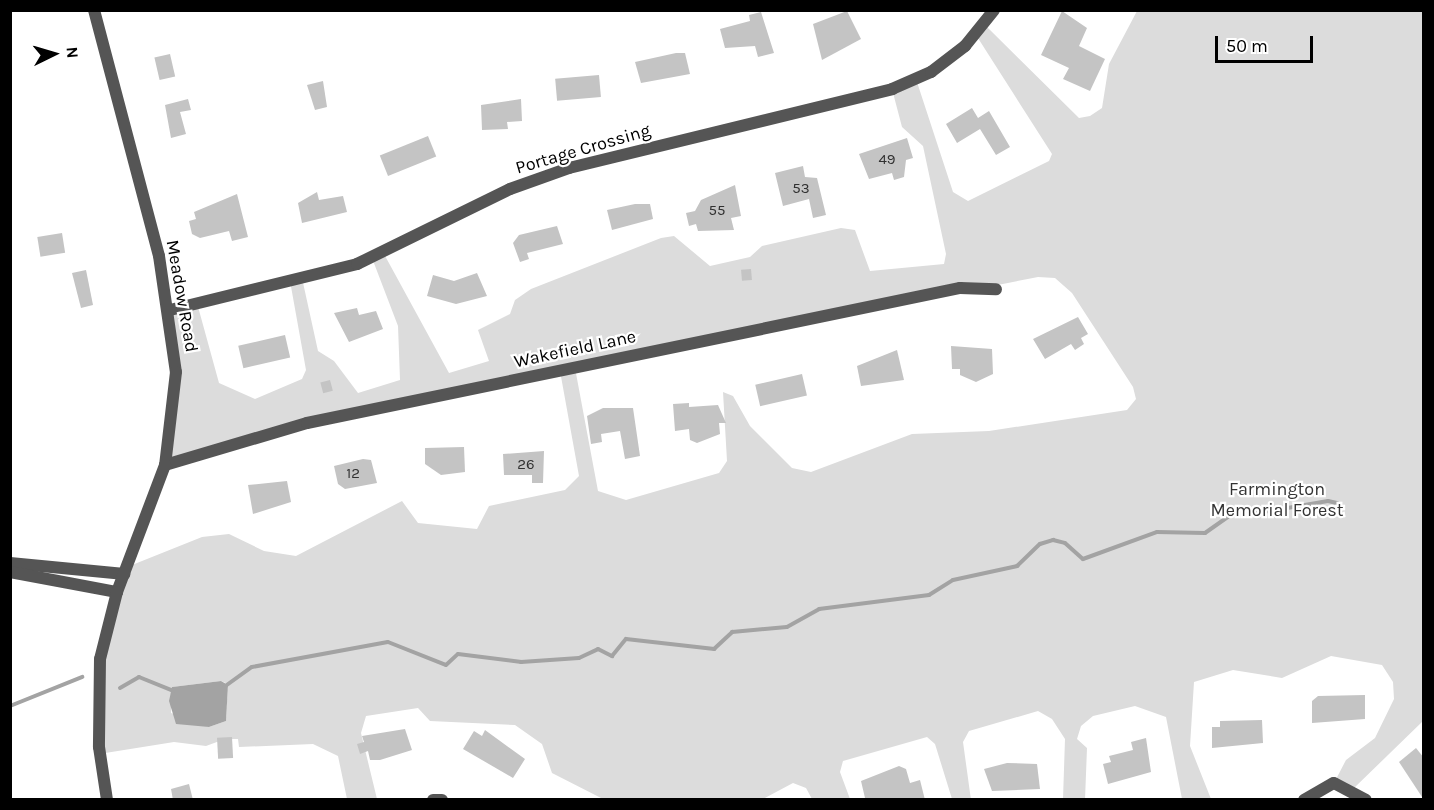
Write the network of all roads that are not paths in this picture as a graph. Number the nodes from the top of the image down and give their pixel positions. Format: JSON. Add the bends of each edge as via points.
{"nodes":[{"id":1,"x":94,"y":10,"type":"edge"},
{"id":2,"x":994,"y":10,"type":"edge"},
{"id":3,"x":996,"y":289,"type":"dead end"},
{"id":4,"x":170,"y":310,"type":"junction"},
{"id":5,"x":165,"y":465,"type":"junction"},
{"id":6,"x":10,"y":563,"type":"edge"},
{"id":7,"x":10,"y":572,"type":"edge"},
{"id":8,"x":124,"y":574,"type":"junction"},
{"id":9,"x":117,"y":592,"type":"junction"},
{"id":10,"x":107,"y":800,"type":"edge"},
{"id":11,"x":433,"y":800,"type":"edge"},
{"id":12,"x":442,"y":800,"type":"edge"},
{"id":13,"x":1304,"y":800,"type":"edge"},
{"id":14,"x":1366,"y":800,"type":"edge"}],
"edges":[{"from":1,"to":4,"type":"street","name":"Meadow Road"},
{"from":2,"to":4,"type":"street","name":"Portage Crossing","via":[[964,46],[931,72],[892,89],[569,168],[510,189],[357,264]]},
{"from":3,"to":5,"type":"street","name":"Wakefield Lane","via":[[960,288],[307,423]]},
{"from":4,"to":5,"type":"street","name":"Meadow Road","via":[[176,372]]},
{"from":5,"to":8,"type":"street","name":"Meadow Road"},
{"from":6,"to":8,"type":"street"},
{"from":7,"to":9,"type":"street"},
{"from":8,"to":9,"type":"street","name":"Meadow Road"},
{"from":9,"to":10,"type":"street","name":"Meadow Road","via":[[100,659],[97,702]]},
{"from":11,"to":12,"type":"street"},
{"from":13,"to":14,"type":"street","via":[[1334,783]]}]}
